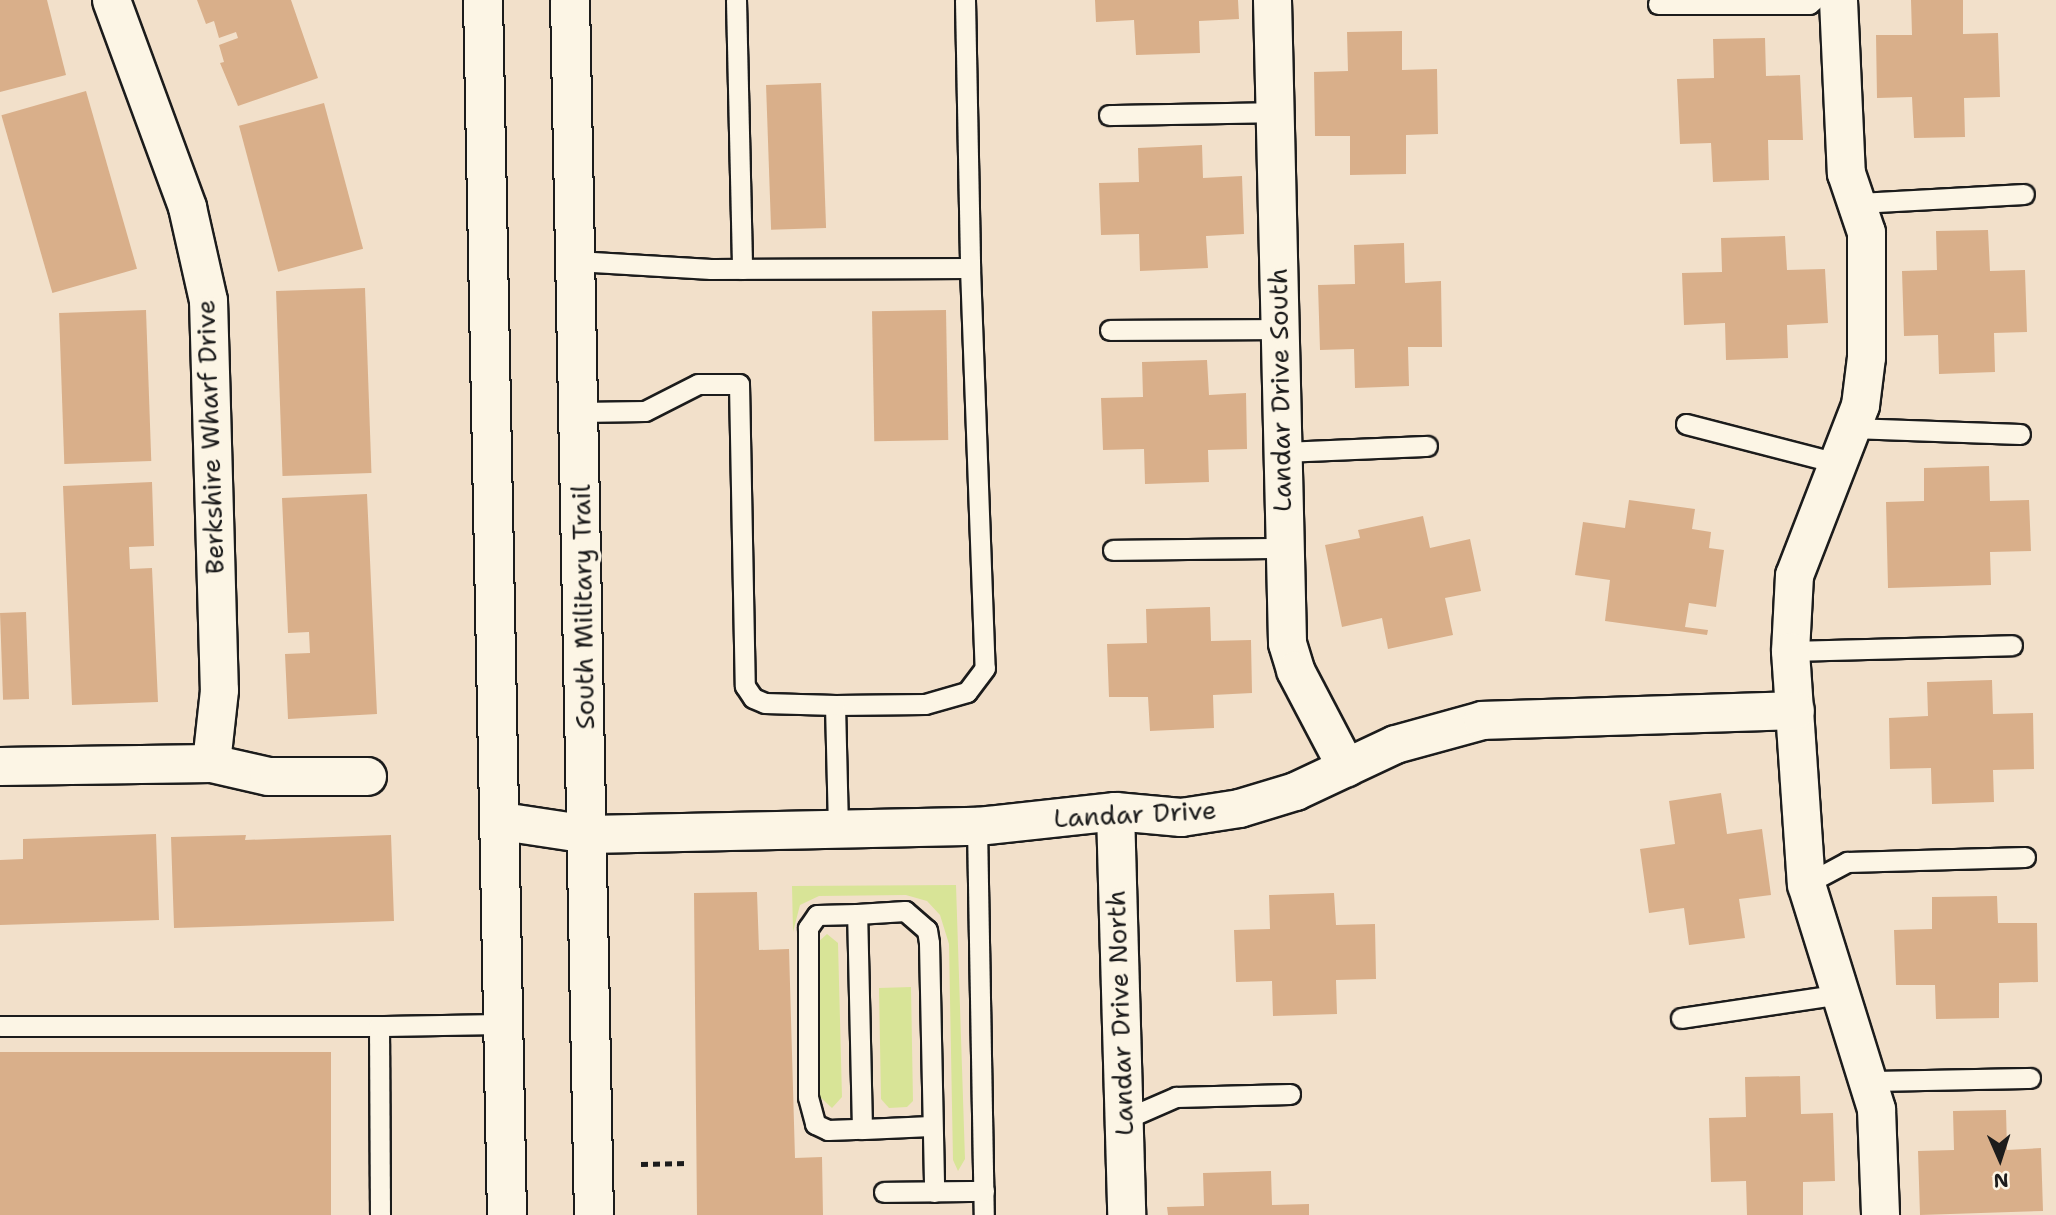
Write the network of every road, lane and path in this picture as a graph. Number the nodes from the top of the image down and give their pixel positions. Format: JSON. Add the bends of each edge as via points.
{"nodes":[{"id":1,"x":111,"y":0,"type":"edge"},
{"id":2,"x":483,"y":0,"type":"edge"},
{"id":3,"x":570,"y":0,"type":"edge"},
{"id":4,"x":736,"y":0,"type":"edge"},
{"id":5,"x":965,"y":0,"type":"edge"},
{"id":6,"x":1272,"y":0,"type":"edge"},
{"id":7,"x":1292,"y":0,"type":"edge"},
{"id":8,"x":1814,"y":0,"type":"edge"},
{"id":9,"x":1839,"y":0,"type":"edge"},
{"id":10,"x":1658,"y":4,"type":"dead end"},
{"id":11,"x":1274,"y":112,"type":"junction"},
{"id":12,"x":1109,"y":115,"type":"dead end"},
{"id":13,"x":2024,"y":194,"type":"dead end"},
{"id":14,"x":1859,"y":203,"type":"junction"},
{"id":15,"x":576,"y":261,"type":"junction"},
{"id":16,"x":971,"y":268,"type":"junction"},
{"id":17,"x":742,"y":270,"type":"junction"},
{"id":18,"x":1279,"y":329,"type":"junction"},
{"id":19,"x":1110,"y":330,"type":"dead end"},
{"id":20,"x":579,"y":412,"type":"junction"},
{"id":21,"x":1686,"y":424,"type":"dead end"},
{"id":22,"x":1852,"y":428,"type":"junction"},
{"id":23,"x":2020,"y":435,"type":"dead end"},
{"id":24,"x":1427,"y":446,"type":"dead end"},
{"id":25,"x":1281,"y":452,"type":"junction"},
{"id":26,"x":1837,"y":463,"type":"junction"},
{"id":27,"x":1283,"y":548,"type":"junction"},
{"id":28,"x":1113,"y":550,"type":"dead end"},
{"id":29,"x":2012,"y":645,"type":"dead end"},
{"id":30,"x":1790,"y":651,"type":"junction"},
{"id":31,"x":835,"y":705,"type":"junction"},
{"id":32,"x":1794,"y":710,"type":"junction"},
{"id":33,"x":211,"y":763,"type":"junction"},
{"id":34,"x":0,"y":766,"type":"edge"},
{"id":35,"x":1346,"y":767,"type":"junction"},
{"id":36,"x":367,"y":776,"type":"dead end"},
{"id":37,"x":1115,"y":811,"type":"junction"},
{"id":38,"x":502,"y":821,"type":"junction"},
{"id":39,"x":977,"y":826,"type":"junction"},
{"id":40,"x":838,"y":829,"type":"junction"},
{"id":41,"x":588,"y":834,"type":"junction"},
{"id":42,"x":2025,"y":857,"type":"dead end"},
{"id":43,"x":1806,"y":884,"type":"junction"},
{"id":44,"x":857,"y":914,"type":"junction"},
{"id":45,"x":1841,"y":993,"type":"junction"},
{"id":46,"x":1681,"y":1017,"type":"dead end"},
{"id":47,"x":505,"y":1024,"type":"junction"},
{"id":48,"x":0,"y":1026,"type":"edge"},
{"id":49,"x":379,"y":1026,"type":"junction"},
{"id":50,"x":2030,"y":1079,"type":"dead end"},
{"id":51,"x":1870,"y":1081,"type":"junction"},
{"id":52,"x":1290,"y":1094,"type":"dead end"},
{"id":53,"x":1123,"y":1120,"type":"junction"},
{"id":54,"x":932,"y":1126,"type":"junction"},
{"id":55,"x":862,"y":1129,"type":"junction"},
{"id":56,"x":688,"y":1163,"type":"dead end"},
{"id":57,"x":641,"y":1164,"type":"dead end"},
{"id":58,"x":984,"y":1191,"type":"junction"},
{"id":59,"x":884,"y":1192,"type":"dead end"},
{"id":60,"x":934,"y":1192,"type":"junction"},
{"id":61,"x":380,"y":1215,"type":"edge"},
{"id":62,"x":507,"y":1215,"type":"edge"},
{"id":63,"x":594,"y":1215,"type":"edge"},
{"id":64,"x":984,"y":1215,"type":"edge"},
{"id":65,"x":1126,"y":1215,"type":"edge"},
{"id":66,"x":1880,"y":1215,"type":"edge"}],
"edges":[{"from":1,"to":33,"type":"street","name":"Berkshire Wharf Drive","via":[[187,206],[208,300],[219,690]]},
{"from":2,"to":38,"type":"main road"},
{"from":3,"to":15,"type":"main road","name":"South Military Trail"},
{"from":4,"to":17,"type":"lane"},
{"from":5,"to":16,"type":"lane"},
{"from":6,"to":7,"type":"lane"},
{"from":6,"to":11,"type":"street","name":"Landar Drive South"},
{"from":8,"to":10,"type":"lane","via":[[1809,4]]},
{"from":9,"to":14,"type":"street","via":[[1842,139],[1846,173]]},
{"from":11,"to":12,"type":"lane"},
{"from":11,"to":18,"type":"street","name":"Landar Drive South"},
{"from":13,"to":14,"type":"lane"},
{"from":14,"to":22,"type":"street","via":[[1866,232],[1867,357]]},
{"from":15,"to":17,"type":"lane"},
{"from":15,"to":20,"type":"main road","name":"South Military Trail"},
{"from":16,"to":17,"type":"lane"},
{"from":16,"to":31,"type":"lane","via":[[985,668],[967,692],[925,704]]},
{"from":18,"to":19,"type":"lane"},
{"from":18,"to":25,"type":"street","name":"Landar Drive South"},
{"from":20,"to":31,"type":"lane","via":[[645,411],[698,384],[739,384],[745,686],[753,698],[765,703]]},
{"from":20,"to":41,"type":"main road","name":"South Military Trail"},
{"from":21,"to":26,"type":"lane"},
{"from":22,"to":23,"type":"lane"},
{"from":22,"to":26,"type":"street"},
{"from":24,"to":25,"type":"lane"},
{"from":25,"to":27,"type":"street","name":"Landar Drive South"},
{"from":26,"to":30,"type":"street","via":[[1794,575]]},
{"from":27,"to":28,"type":"lane"},
{"from":27,"to":35,"type":"street","name":"Landar Drive South","via":[[1287,643],[1295,670]]},
{"from":29,"to":30,"type":"lane"},
{"from":30,"to":32,"type":"street"},
{"from":31,"to":40,"type":"lane"},
{"from":32,"to":35,"type":"street","name":"Landar Drive","via":[[1482,720],[1395,744]]},
{"from":32,"to":43,"type":"street"},
{"from":33,"to":34,"type":"street"},
{"from":33,"to":36,"type":"street","via":[[268,776]]},
{"from":35,"to":37,"type":"street","name":"Landar Drive","via":[[1295,791],[1239,808],[1181,817]]},
{"from":37,"to":39,"type":"street","name":"Landar Drive"},
{"from":37,"to":53,"type":"street","name":"Landar Drive North"},
{"from":38,"to":41,"type":"street","name":"Landar Drive"},
{"from":38,"to":47,"type":"main road"},
{"from":39,"to":40,"type":"street","name":"Landar Drive"},
{"from":39,"to":58,"type":"lane"},
{"from":40,"to":41,"type":"street","name":"Landar Drive"},
{"from":41,"to":63,"type":"main road","name":"South Military Trail"},
{"from":42,"to":43,"type":"lane","via":[[1847,862]]},
{"from":43,"to":45,"type":"street"},
{"from":44,"to":54,"type":"lane","via":[[905,911],[914,914],[927,930]]},
{"from":44,"to":55,"type":"lane"},
{"from":44,"to":55,"type":"lane","via":[[817,915],[808,928],[808,1084],[809,1112],[815,1124],[828,1130]]},
{"from":45,"to":46,"type":"lane"},
{"from":45,"to":51,"type":"street"},
{"from":47,"to":49,"type":"lane"},
{"from":47,"to":62,"type":"main road"},
{"from":48,"to":49,"type":"lane"},
{"from":49,"to":61,"type":"lane"},
{"from":50,"to":51,"type":"lane"},
{"from":51,"to":66,"type":"street","via":[[1876,1109]]},
{"from":52,"to":53,"type":"lane","via":[[1176,1097]]},
{"from":53,"to":65,"type":"street","name":"Landar Drive North"},
{"from":54,"to":55,"type":"lane"},
{"from":54,"to":60,"type":"lane"},
{"from":56,"to":57,"type":"path"},
{"from":58,"to":60,"type":"lane"},
{"from":58,"to":64,"type":"lane"},
{"from":59,"to":60,"type":"lane"}]}
